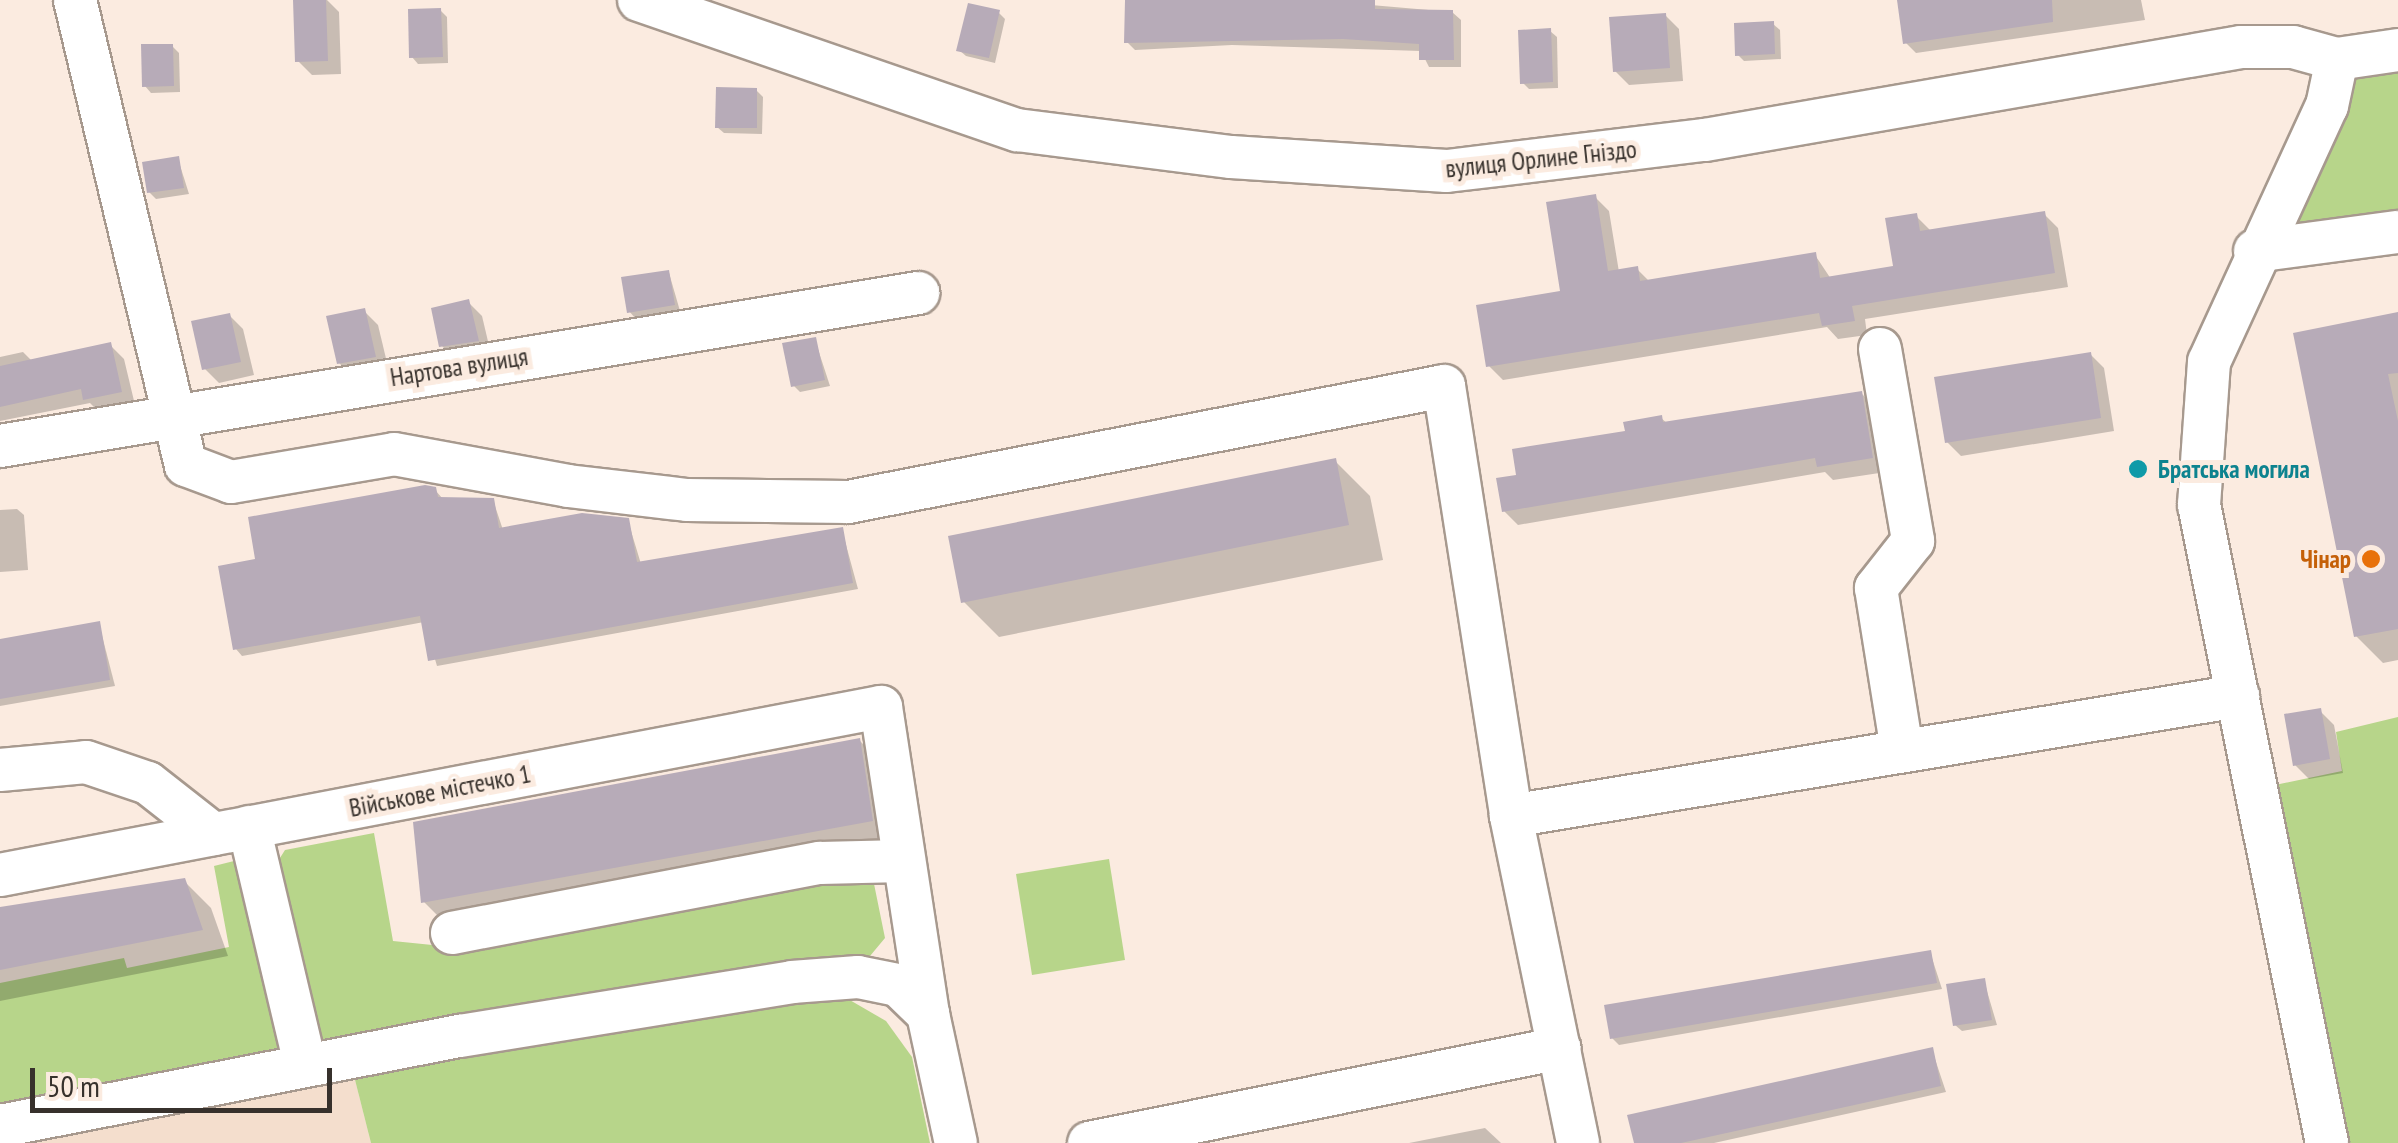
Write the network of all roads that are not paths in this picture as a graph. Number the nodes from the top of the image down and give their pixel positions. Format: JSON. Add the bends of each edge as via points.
{"nodes":[{"id":1,"x":75,"y":0,"type":"edge"},
{"id":2,"x":639,"y":0,"type":"edge"},
{"id":3,"x":2398,"y":50,"type":"edge"},
{"id":4,"x":2336,"y":59,"type":"junction"},
{"id":5,"x":2398,"y":232,"type":"edge"},
{"id":6,"x":2255,"y":250,"type":"junction"},
{"id":7,"x":918,"y":292,"type":"dead end"},
{"id":8,"x":1880,"y":349,"type":"dead end"},
{"id":9,"x":179,"y":413,"type":"junction"},
{"id":10,"x":0,"y":446,"type":"edge"},
{"id":11,"x":2238,"y":696,"type":"junction"},
{"id":12,"x":1902,"y":750,"type":"junction"},
{"id":13,"x":0,"y":770,"type":"edge"},
{"id":14,"x":1511,"y":816,"type":"junction"},
{"id":15,"x":231,"y":831,"type":"junction"},
{"id":16,"x":903,"y":861,"type":"junction"},
{"id":17,"x":0,"y":874,"type":"edge"},
{"id":18,"x":452,"y":933,"type":"dead end"},
{"id":19,"x":928,"y":1014,"type":"junction"},
{"id":20,"x":1559,"y":1048,"type":"junction"},
{"id":21,"x":305,"y":1064,"type":"junction"},
{"id":22,"x":0,"y":1126,"type":"edge"},
{"id":23,"x":956,"y":1143,"type":"edge"},
{"id":24,"x":1089,"y":1143,"type":"edge"},
{"id":25,"x":1578,"y":1143,"type":"edge"},
{"id":26,"x":2327,"y":1143,"type":"edge"}],
"edges":[{"from":1,"to":9,"type":"street"},
{"from":2,"to":4,"type":"street","name":"вулиця Орлине Гніздо","via":[[1017,130],[1232,156],[1447,171],[1706,140],[2241,48],[2293,47]]},
{"from":3,"to":4,"type":"street"},
{"from":4,"to":6,"type":"street","via":[[2327,106]]},
{"from":5,"to":6,"type":"street"},
{"from":6,"to":11,"type":"street","via":[[2209,362],[2199,505]]},
{"from":7,"to":9,"type":"street","name":"Нартова вулиця"},
{"from":8,"to":12,"type":"street","via":[[1914,541],[1876,588]]},
{"from":9,"to":10,"type":"street","name":"Нартова вулиця"},
{"from":9,"to":14,"type":"street","via":[[186,465],[231,482],[394,454],[670,498],[848,502],[1444,386]]},
{"from":11,"to":12,"type":"street"},
{"from":11,"to":26,"type":"street"},
{"from":12,"to":14,"type":"street"},
{"from":13,"to":15,"type":"street","via":[[86,762],[148,782]]},
{"from":14,"to":20,"type":"street"},
{"from":15,"to":16,"type":"street","name":"Військове містечко 1","via":[[881,708]]},
{"from":15,"to":17,"type":"street","name":"Військове містечко 1"},
{"from":15,"to":21,"type":"street"},
{"from":16,"to":18,"type":"street","via":[[820,863]]},
{"from":16,"to":19,"type":"street"},
{"from":19,"to":21,"type":"street","via":[[898,985],[858,977],[792,982]]},
{"from":19,"to":23,"type":"street"},
{"from":20,"to":24,"type":"street"},
{"from":20,"to":25,"type":"street"},
{"from":21,"to":22,"type":"street"}]}
